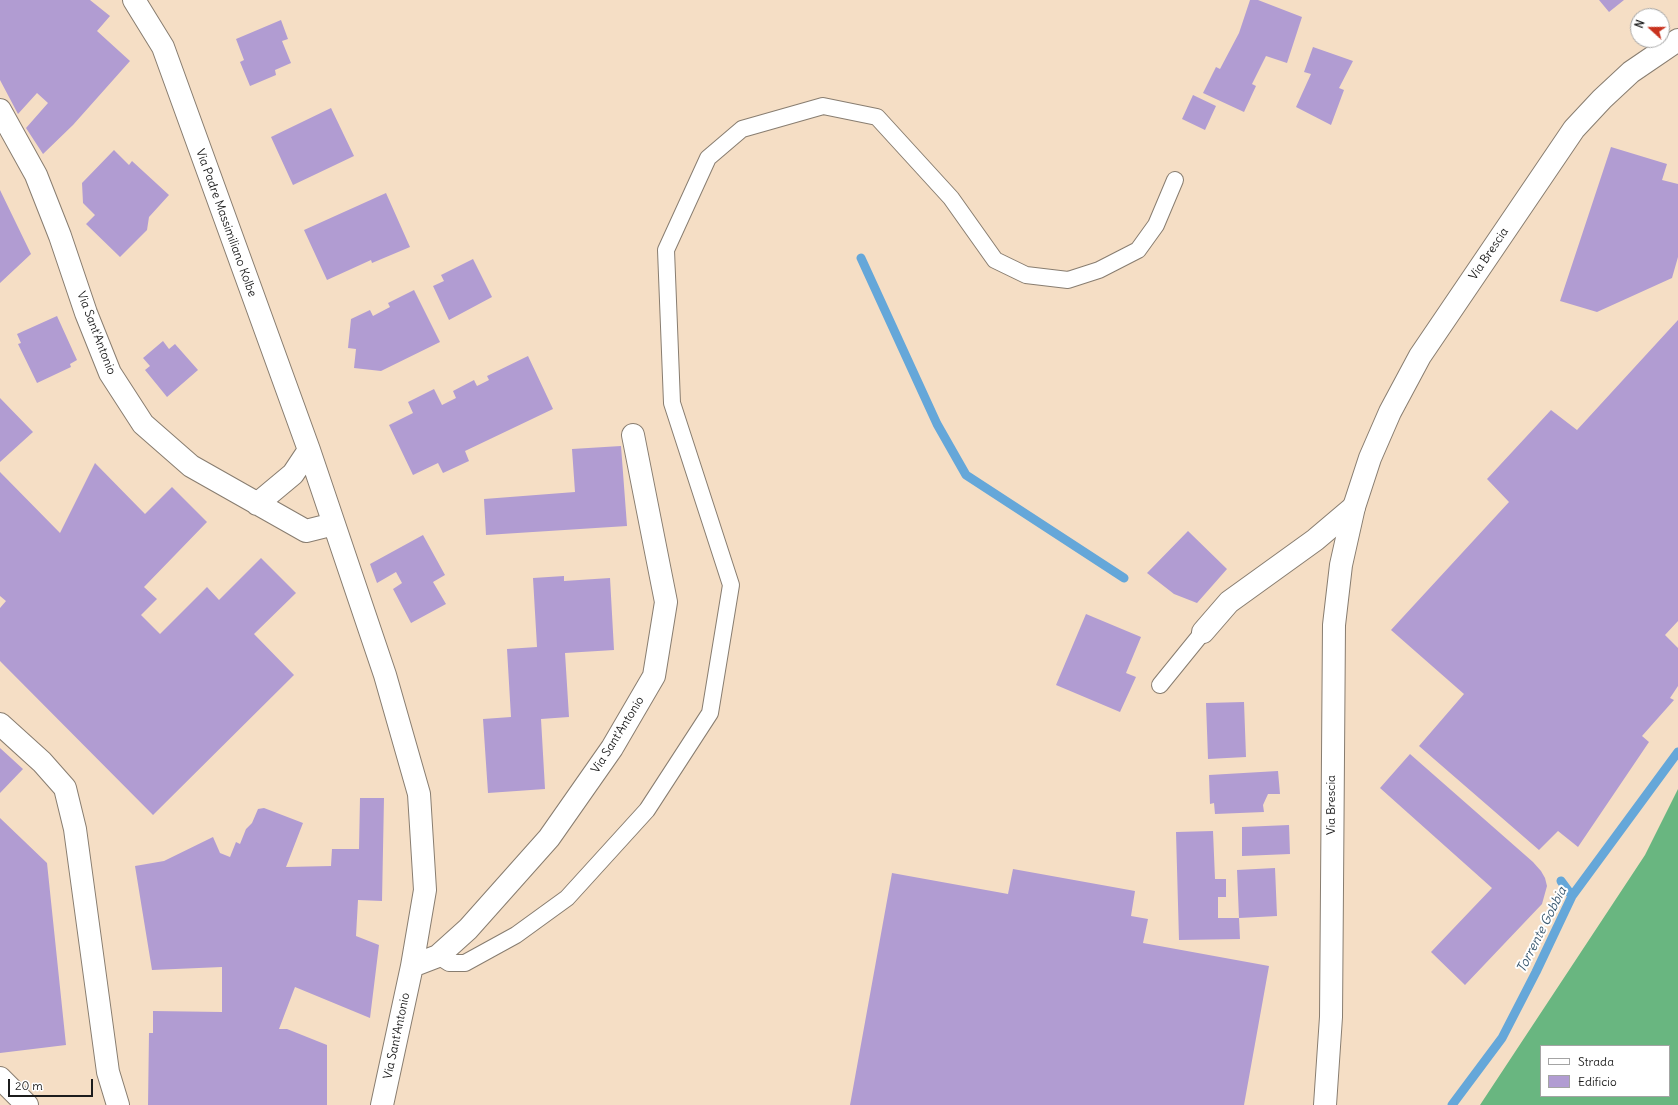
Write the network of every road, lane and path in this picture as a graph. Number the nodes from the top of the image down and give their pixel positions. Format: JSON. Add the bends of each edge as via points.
{"nodes":[{"id":1,"x":134,"y":0,"type":"edge"},
{"id":2,"x":1678,"y":40,"type":"edge"},
{"id":3,"x":0,"y":110,"type":"edge"},
{"id":4,"x":1175,"y":180,"type":"dead end"},
{"id":5,"x":633,"y":435,"type":"dead end"},
{"id":6,"x":308,"y":450,"type":"junction"},
{"id":7,"x":257,"y":504,"type":"junction"},
{"id":8,"x":1354,"y":507,"type":"junction"},
{"id":9,"x":334,"y":524,"type":"junction"},
{"id":10,"x":1203,"y":632,"type":"joint"},
{"id":11,"x":1160,"y":686,"type":"dead end"},
{"id":12,"x":0,"y":724,"type":"edge"},
{"id":13,"x":438,"y":956,"type":"junction"},
{"id":14,"x":412,"y":966,"type":"junction"},
{"id":15,"x":1,"y":1080,"type":"edge"},
{"id":16,"x":27,"y":1105,"type":"edge"},
{"id":17,"x":118,"y":1105,"type":"edge"},
{"id":18,"x":382,"y":1105,"type":"edge"},
{"id":19,"x":1325,"y":1105,"type":"edge"}],
"edges":[{"from":1,"to":6,"type":"street","name":"Via Padre Massimiliano Kolbe","via":[[163,47]]},
{"from":2,"to":8,"type":"street","name":"Via Brescia","via":[[1631,72],[1574,129],[1420,356],[1390,412]]},
{"from":3,"to":7,"type":"street","name":"Via Sant'Antonio","via":[[36,175],[110,373],[138,418],[191,466]]},
{"from":4,"to":13,"type":"lane","via":[[1156,225],[1138,250],[1099,270],[1068,280],[1026,275],[994,260],[951,198],[877,117],[823,106],[742,128],[708,158],[666,250],[672,403],[731,585],[710,713],[647,810],[567,898],[516,935],[465,963],[449,963]]},
{"from":5,"to":13,"type":"street","name":"Via Sant'Antonio","via":[[666,602],[654,676],[612,748],[550,838],[468,929]]},
{"from":6,"to":7,"type":"street","via":[[292,474]]},
{"from":6,"to":9,"type":"street","name":"Via Sant'Antonio"},
{"from":7,"to":9,"type":"street","name":"Via Sant'Antonio","via":[[306,531]]},
{"from":8,"to":10,"type":"street","via":[[1315,540],[1229,602]]},
{"from":8,"to":19,"type":"street","name":"Via Brescia","via":[[1341,565],[1334,625],[1331,1017]]},
{"from":9,"to":14,"type":"street","name":"Via Sant'Antonio","via":[[386,675],[419,794],[425,890]]},
{"from":10,"to":11,"type":"lane"},
{"from":12,"to":17,"type":"street","via":[[42,762],[65,788],[75,829],[108,1072]]},
{"from":13,"to":14,"type":"street","name":"Via Sant'Antonio"},
{"from":14,"to":18,"type":"street","name":"Via Sant'Antonio"},
{"from":15,"to":16,"type":"street"}]}
